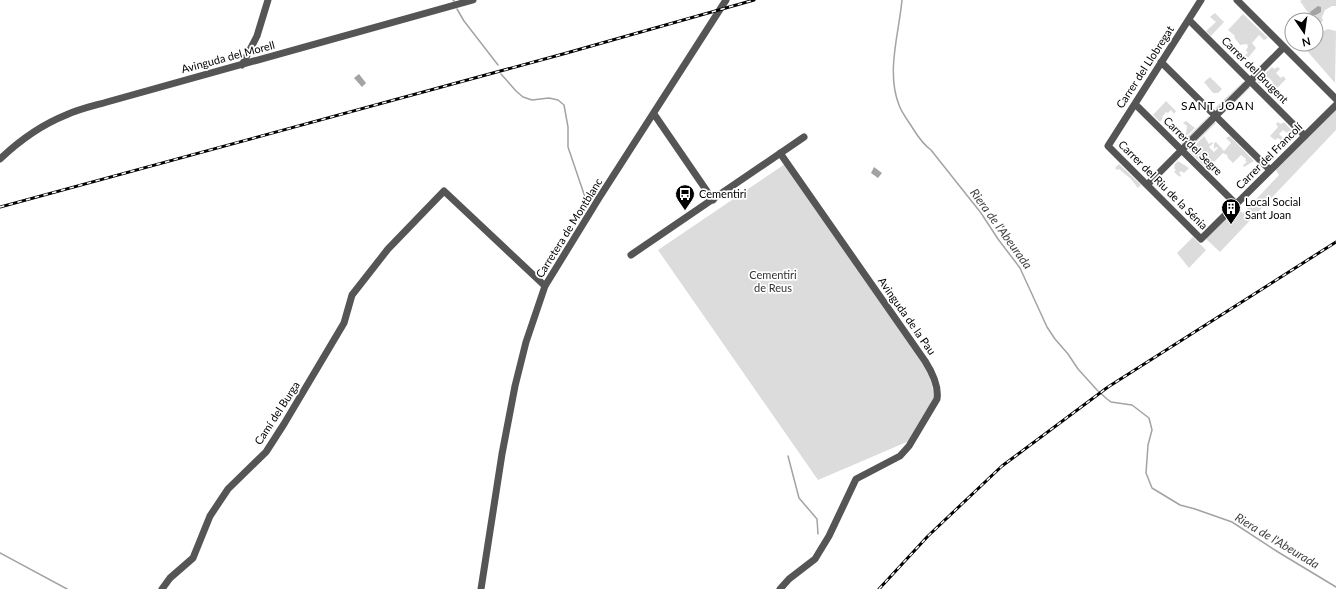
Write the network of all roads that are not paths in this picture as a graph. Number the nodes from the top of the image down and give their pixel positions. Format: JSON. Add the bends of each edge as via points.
{"nodes":[{"id":1,"x":268,"y":0,"type":"edge"},
{"id":2,"x":473,"y":0,"type":"edge"},
{"id":3,"x":726,"y":0,"type":"edge"},
{"id":4,"x":1201,"y":0,"type":"edge"},
{"id":5,"x":1237,"y":0,"type":"edge"},
{"id":6,"x":1189,"y":20,"type":"junction"},
{"id":7,"x":1284,"y":47,"type":"joint"},
{"id":8,"x":1289,"y":52,"type":"edge"},
{"id":9,"x":1161,"y":62,"type":"junction"},
{"id":10,"x":242,"y":65,"type":"junction"},
{"id":11,"x":1250,"y":81,"type":"junction"},
{"id":12,"x":1336,"y":99,"type":"edge"},
{"id":13,"x":1135,"y":104,"type":"junction"},
{"id":14,"x":1336,"y":105,"type":"edge"},
{"id":15,"x":654,"y":114,"type":"junction"},
{"id":16,"x":1215,"y":116,"type":"junction"},
{"id":17,"x":1305,"y":136,"type":"junction"},
{"id":18,"x":804,"y":137,"type":"dead end"},
{"id":19,"x":1108,"y":146,"type":"joint"},
{"id":20,"x":1181,"y":150,"type":"junction"},
{"id":21,"x":780,"y":154,"type":"junction"},
{"id":22,"x":0,"y":160,"type":"edge"},
{"id":23,"x":1270,"y":170,"type":"junction"},
{"id":24,"x":1147,"y":185,"type":"junction"},
{"id":25,"x":713,"y":200,"type":"junction"},
{"id":26,"x":1236,"y":204,"type":"junction"},
{"id":27,"x":1201,"y":239,"type":"joint"},
{"id":28,"x":631,"y":255,"type":"dead end"},
{"id":29,"x":545,"y":286,"type":"junction"},
{"id":30,"x":162,"y":589,"type":"edge"},
{"id":31,"x":481,"y":589,"type":"edge"},
{"id":32,"x":780,"y":589,"type":"edge"}],
"edges":[{"from":1,"to":10,"type":"street","via":[[257,36]]},
{"from":2,"to":10,"type":"street","name":"Avinguda del Morell"},
{"from":3,"to":15,"type":"street","name":"Carretera de Montblanc"},
{"from":4,"to":6,"type":"street","name":"Carrer del Llobregat"},
{"from":5,"to":7,"type":"street"},
{"from":6,"to":9,"type":"street","name":"Carrer del Llobregat"},
{"from":6,"to":11,"type":"street","name":"Carrer del Brugent"},
{"from":7,"to":11,"type":"street"},
{"from":8,"to":12,"type":"street"},
{"from":9,"to":13,"type":"street","name":"Carrer del Llobregat"},
{"from":9,"to":16,"type":"street"},
{"from":10,"to":22,"type":"street","name":"Avinguda del Morell","via":[[66,115],[26,137]]},
{"from":11,"to":16,"type":"street"},
{"from":11,"to":17,"type":"street","name":"Carrer del Brugent"},
{"from":13,"to":19,"type":"street","name":"Carrer del Llobregat"},
{"from":13,"to":20,"type":"street","name":"Carrer del Segre"},
{"from":14,"to":17,"type":"street","name":"Carrer del Francolí"},
{"from":15,"to":25,"type":"street"},
{"from":15,"to":29,"type":"street","name":"Carretera de Montblanc"},
{"from":16,"to":20,"type":"street"},
{"from":16,"to":23,"type":"street"},
{"from":17,"to":23,"type":"street","name":"Carrer del Francolí"},
{"from":18,"to":21,"type":"street"},
{"from":19,"to":24,"type":"street","name":"Carrer del Riu de la Sénia"},
{"from":20,"to":24,"type":"street"},
{"from":20,"to":26,"type":"street","name":"Carrer del Segre"},
{"from":21,"to":25,"type":"street"},
{"from":21,"to":32,"type":"street","name":"Avinguda de la Pau","via":[[925,361],[938,393],[937,400],[909,446],[900,456],[856,479],[829,536],[814,559]]},
{"from":23,"to":26,"type":"street","name":"Carrer del Francolí"},
{"from":24,"to":27,"type":"street","name":"Carrer del Riu de la Sénia"},
{"from":25,"to":28,"type":"street"},
{"from":26,"to":27,"type":"street","name":"Carrer del Francolí"},
{"from":29,"to":30,"type":"street","name":"Camí del Burga","via":[[444,191],[388,249],[352,295],[344,323],[266,452],[228,489],[210,516],[193,558],[170,578]]},
{"from":29,"to":31,"type":"street","name":"Carretera de Montblanc","via":[[526,342],[515,386]]}]}
